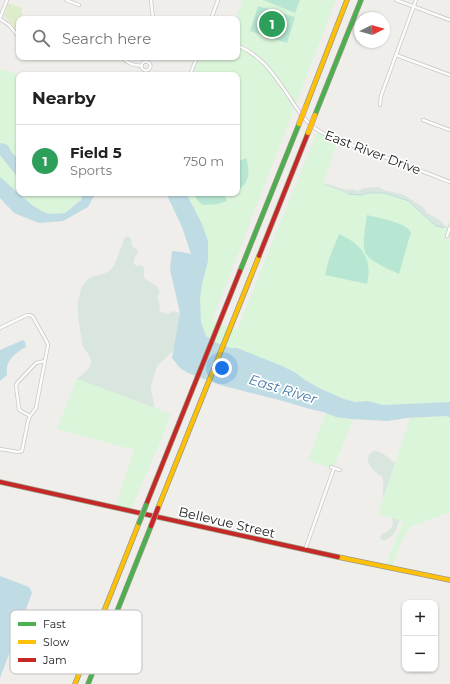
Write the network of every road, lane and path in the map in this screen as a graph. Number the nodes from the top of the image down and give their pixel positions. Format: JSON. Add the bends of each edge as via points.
{"nodes":[{"id":1,"x":7,"y":0,"type":"edge"},
{"id":2,"x":66,"y":0,"type":"edge"},
{"id":3,"x":151,"y":0,"type":"edge"},
{"id":4,"x":218,"y":0,"type":"edge"},
{"id":5,"x":347,"y":0,"type":"edge"},
{"id":6,"x":361,"y":0,"type":"edge"},
{"id":7,"x":396,"y":0,"type":"edge"},
{"id":8,"x":416,"y":0,"type":"edge"},
{"id":9,"x":79,"y":5,"type":"dead end"},
{"id":10,"x":414,"y":6,"type":"junction"},
{"id":11,"x":154,"y":16,"type":"edge"},
{"id":12,"x":212,"y":16,"type":"edge"},
{"id":13,"x":0,"y":18,"type":"edge"},
{"id":14,"x":450,"y":20,"type":"edge"},
{"id":15,"x":16,"y":34,"type":"edge"},
{"id":16,"x":240,"y":46,"type":"edge"},
{"id":17,"x":396,"y":55,"type":"junction"},
{"id":18,"x":125,"y":60,"type":"edge"},
{"id":19,"x":196,"y":60,"type":"edge"},
{"id":20,"x":142,"y":66,"type":"dead end"},
{"id":21,"x":191,"y":72,"type":"edge"},
{"id":22,"x":450,"y":75,"type":"edge"},
{"id":23,"x":380,"y":105,"type":"dead end"},
{"id":24,"x":423,"y":120,"type":"dead end"},
{"id":25,"x":450,"y":130,"type":"edge"},
{"id":26,"x":450,"y":182,"type":"edge"},
{"id":27,"x":450,"y":227,"type":"edge"},
{"id":28,"x":447,"y":236,"type":"dead end"},
{"id":29,"x":0,"y":328,"type":"edge"},
{"id":30,"x":45,"y":361,"type":"junction"},
{"id":31,"x":30,"y":416,"type":"junction"},
{"id":32,"x":0,"y":449,"type":"edge"},
{"id":33,"x":340,"y":470,"type":"dead end"},
{"id":34,"x":0,"y":482,"type":"edge"},
{"id":35,"x":304,"y":550,"type":"junction"},
{"id":36,"x":450,"y":580,"type":"edge"},
{"id":37,"x":104,"y":610,"type":"edge"},
{"id":38,"x":118,"y":610,"type":"edge"},
{"id":39,"x":79,"y":674,"type":"edge"},
{"id":40,"x":92,"y":674,"type":"edge"},
{"id":41,"x":75,"y":684,"type":"edge"},
{"id":42,"x":88,"y":684,"type":"edge"}],
"edges":[{"from":1,"to":13,"type":"street"},
{"from":2,"to":9,"type":"street"},
{"from":3,"to":11,"type":"street"},
{"from":4,"to":12,"type":"street"},
{"from":5,"to":37,"type":"main road","bridge":true},
{"from":6,"to":38,"type":"main road","bridge":true},
{"from":7,"to":10,"type":"street"},
{"from":8,"to":10,"type":"street"},
{"from":10,"to":14,"type":"street"},
{"from":10,"to":17,"type":"street"},
{"from":13,"to":15,"type":"street"},
{"from":16,"to":26,"type":"street","name":"East River Drive","via":[[264,63],[312,126],[338,140]]},
{"from":17,"to":22,"type":"street"},
{"from":17,"to":23,"type":"street"},
{"from":18,"to":20,"type":"street","via":[[132,65]]},
{"from":19,"to":21,"type":"street"},
{"from":24,"to":25,"type":"street"},
{"from":27,"to":28,"type":"street"},
{"from":29,"to":30,"type":"street","via":[[27,315],[33,317],[47,342]]},
{"from":30,"to":31,"type":"street","via":[[36,408]]},
{"from":30,"to":31,"type":"street","via":[[36,364],[16,386],[19,409]]},
{"from":31,"to":32,"type":"street","via":[[22,451]]},
{"from":33,"to":35,"type":"street","via":[[333,467]]},
{"from":34,"to":35,"type":"main road","name":"Bellevue Street"},
{"from":35,"to":36,"type":"main road","name":"Bellevue Street"},
{"from":39,"to":41,"type":"main road","bridge":true},
{"from":40,"to":42,"type":"main road","bridge":true}]}
